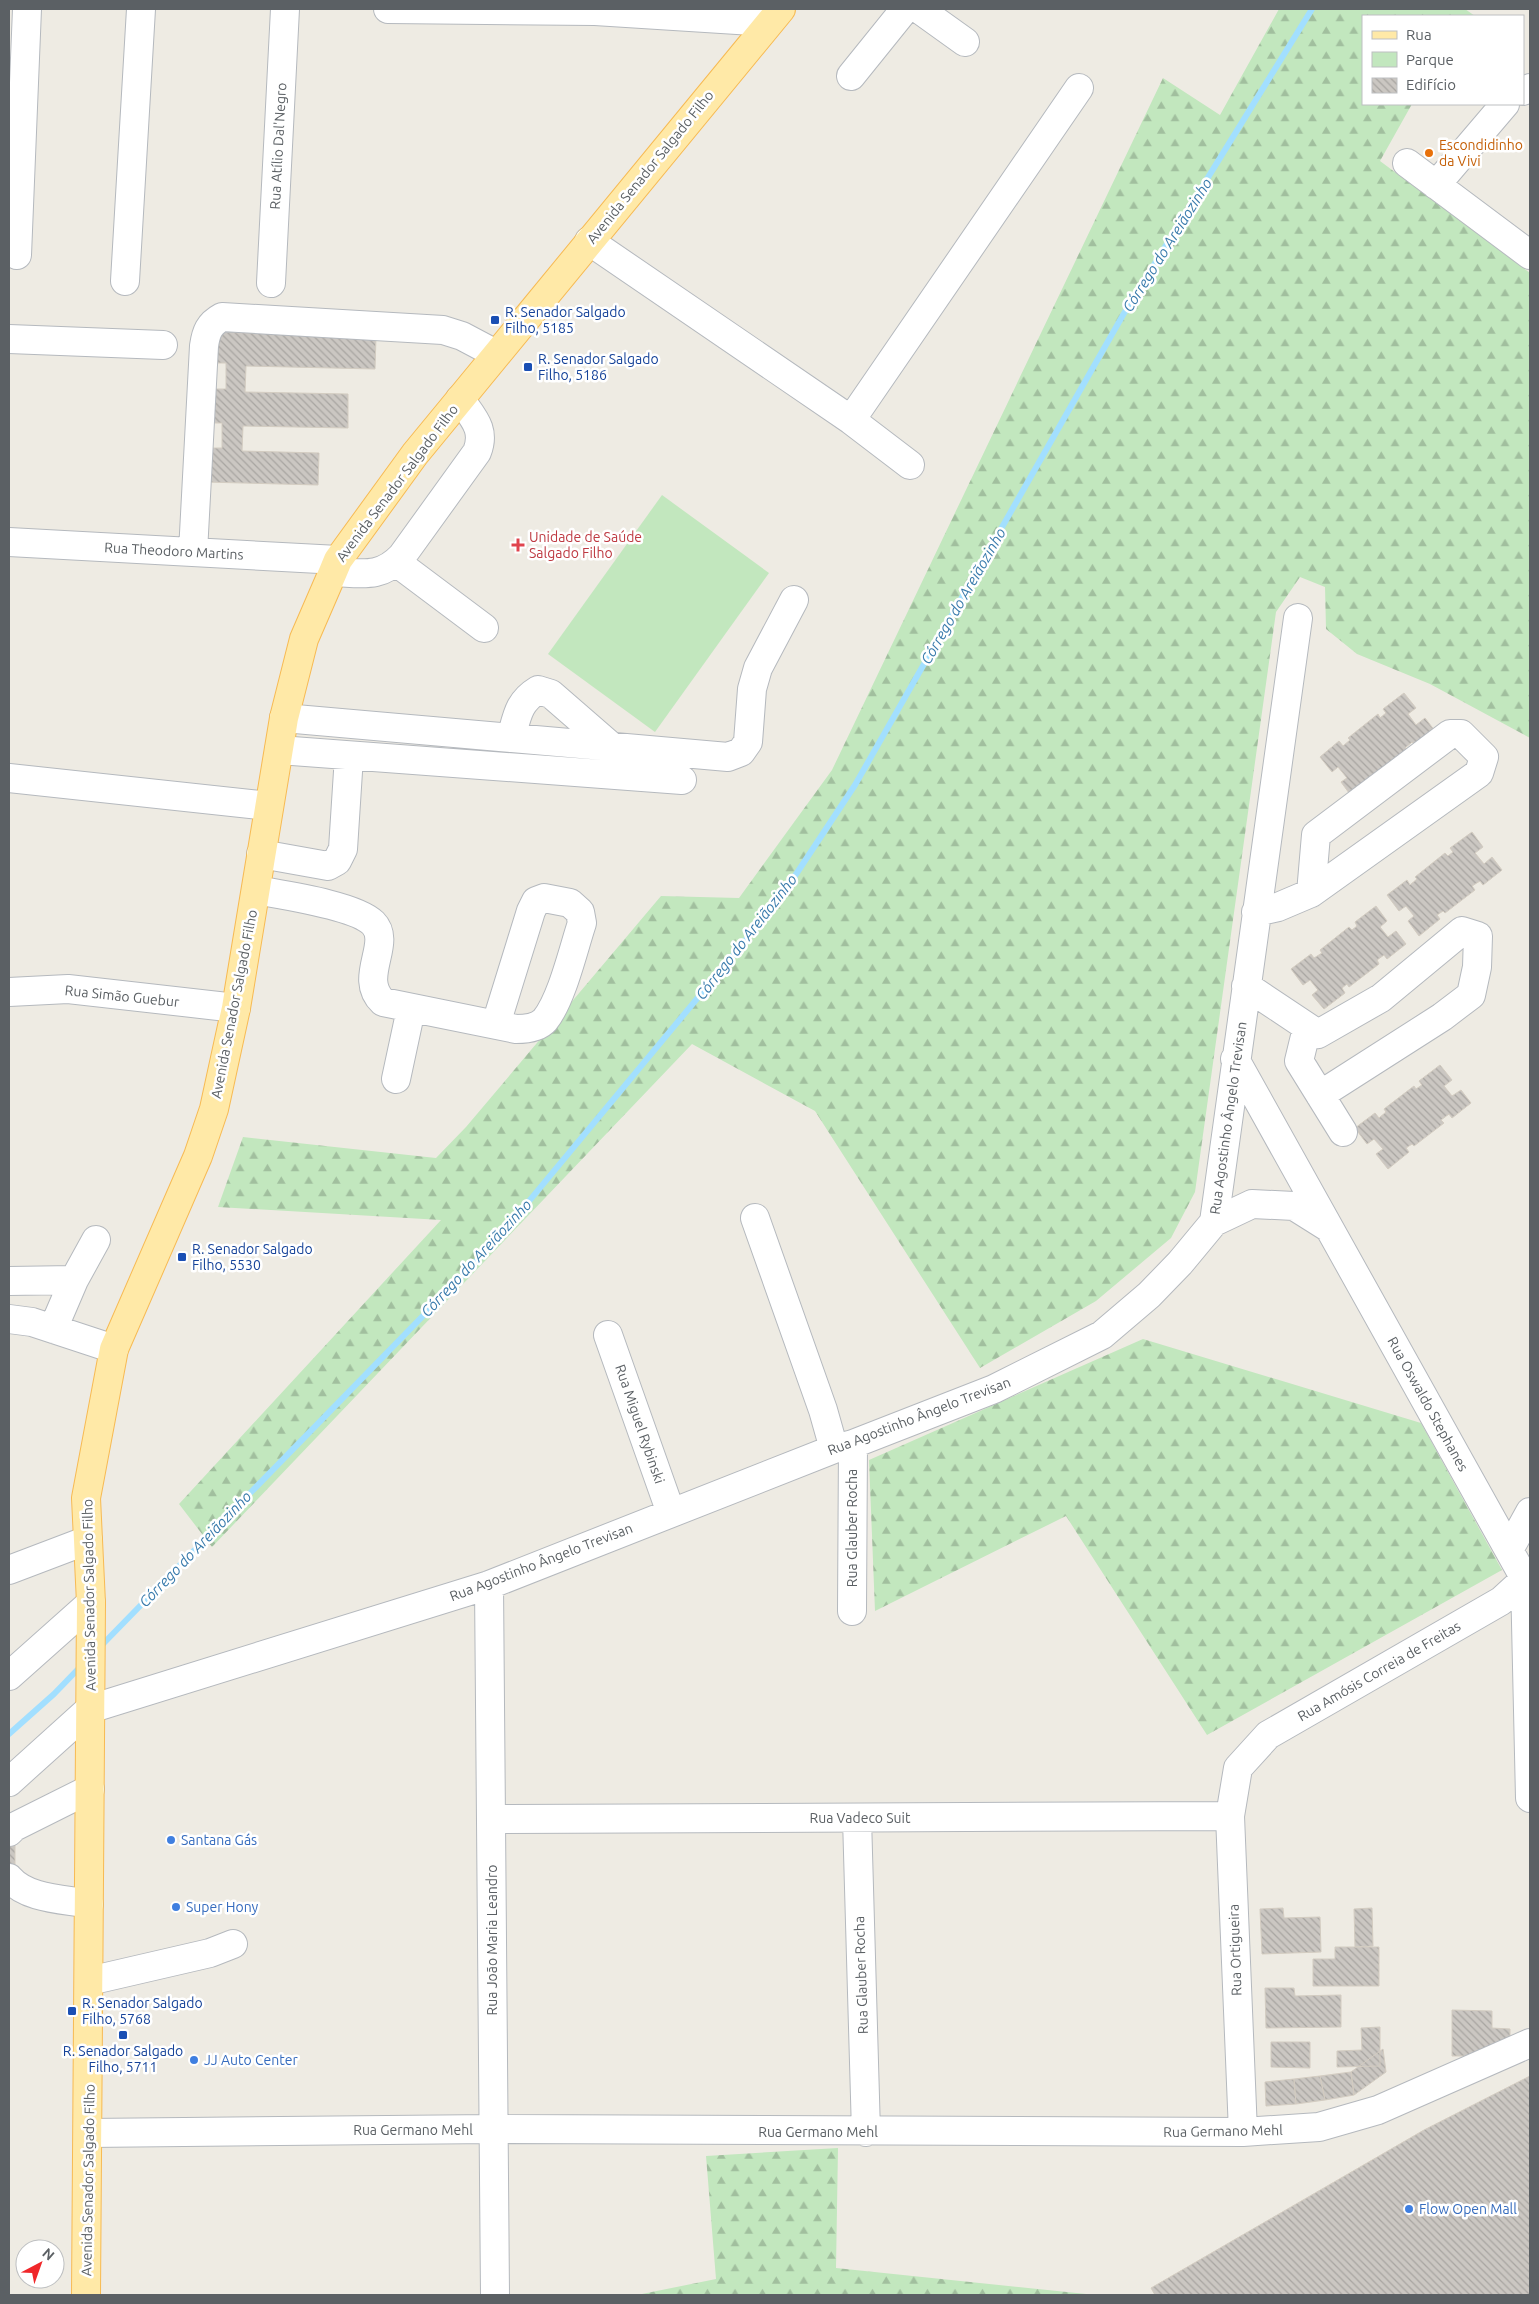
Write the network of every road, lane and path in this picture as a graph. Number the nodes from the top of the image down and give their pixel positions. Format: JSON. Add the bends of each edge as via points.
{"nodes":[{"id":1,"x":27,"y":9,"type":"edge"},
{"id":2,"x":141,"y":9,"type":"edge"},
{"id":3,"x":285,"y":9,"type":"edge"},
{"id":4,"x":388,"y":9,"type":"edge"},
{"id":5,"x":905,"y":9,"type":"edge"},
{"id":6,"x":919,"y":9,"type":"edge"},
{"id":7,"x":775,"y":15,"type":"edge"},
{"id":8,"x":965,"y":42,"type":"dead end"},
{"id":9,"x":851,"y":76,"type":"dead end"},
{"id":10,"x":1079,"y":88,"type":"dead end"},
{"id":11,"x":1505,"y":105,"type":"edge"},
{"id":12,"x":1407,"y":163,"type":"dead end"},
{"id":13,"x":1436,"y":184,"type":"junction"},
{"id":14,"x":590,"y":241,"type":"junction"},
{"id":15,"x":17,"y":255,"type":"dead end"},
{"id":16,"x":1530,"y":255,"type":"edge"},
{"id":17,"x":125,"y":281,"type":"dead end"},
{"id":18,"x":271,"y":283,"type":"dead end"},
{"id":19,"x":9,"y":339,"type":"edge"},
{"id":20,"x":163,"y":345,"type":"dead end"},
{"id":21,"x":496,"y":354,"type":"junction"},
{"id":22,"x":460,"y":398,"type":"junction"},
{"id":23,"x":851,"y":420,"type":"junction"},
{"id":24,"x":910,"y":464,"type":"dead end"},
{"id":25,"x":9,"y":542,"type":"edge"},
{"id":26,"x":193,"y":552,"type":"junction"},
{"id":27,"x":396,"y":562,"type":"junction"},
{"id":28,"x":336,"y":566,"type":"junction"},
{"id":29,"x":794,"y":600,"type":"dead end"},
{"id":30,"x":1298,"y":618,"type":"dead end"},
{"id":31,"x":484,"y":628,"type":"dead end"},
{"id":32,"x":284,"y":718,"type":"junction"},
{"id":33,"x":511,"y":738,"type":"junction"},
{"id":34,"x":612,"y":747,"type":"junction"},
{"id":35,"x":279,"y":750,"type":"junction"},
{"id":36,"x":349,"y":756,"type":"junction"},
{"id":37,"x":9,"y":778,"type":"edge"},
{"id":38,"x":682,"y":780,"type":"dead end"},
{"id":39,"x":269,"y":806,"type":"junction"},
{"id":40,"x":261,"y":854,"type":"junction"},
{"id":41,"x":256,"y":890,"type":"junction"},
{"id":42,"x":1311,"y":893,"type":"junction"},
{"id":43,"x":1256,"y":912,"type":"junction"},
{"id":44,"x":1246,"y":986,"type":"junction"},
{"id":45,"x":9,"y":992,"type":"edge"},
{"id":46,"x":236,"y":1008,"type":"junction"},
{"id":47,"x":410,"y":1009,"type":"junction"},
{"id":48,"x":496,"y":1024,"type":"junction"},
{"id":49,"x":1307,"y":1028,"type":"junction"},
{"id":50,"x":1235,"y":1058,"type":"junction"},
{"id":51,"x":396,"y":1079,"type":"dead end"},
{"id":52,"x":1320,"y":1095,"type":"junction"},
{"id":53,"x":1343,"y":1132,"type":"dead end"},
{"id":54,"x":755,"y":1218,"type":"dead end"},
{"id":55,"x":1214,"y":1222,"type":"junction"},
{"id":56,"x":1330,"y":1229,"type":"junction"},
{"id":57,"x":96,"y":1240,"type":"dead end"},
{"id":58,"x":74,"y":1280,"type":"junction"},
{"id":59,"x":9,"y":1281,"type":"edge"},
{"id":60,"x":9,"y":1319,"type":"edge"},
{"id":61,"x":52,"y":1329,"type":"junction"},
{"id":62,"x":608,"y":1335,"type":"dead end"},
{"id":63,"x":114,"y":1349,"type":"junction"},
{"id":64,"x":843,"y":1446,"type":"junction"},
{"id":65,"x":1530,"y":1512,"type":"edge"},
{"id":66,"x":671,"y":1513,"type":"junction"},
{"id":67,"x":88,"y":1540,"type":"junction"},
{"id":68,"x":1509,"y":1550,"type":"junction"},
{"id":69,"x":9,"y":1570,"type":"edge"},
{"id":70,"x":1525,"y":1579,"type":"junction"},
{"id":71,"x":489,"y":1585,"type":"junction"},
{"id":72,"x":91,"y":1603,"type":"junction"},
{"id":73,"x":852,"y":1611,"type":"dead end"},
{"id":74,"x":9,"y":1676,"type":"edge"},
{"id":75,"x":90,"y":1709,"type":"junction"},
{"id":76,"x":1238,"y":1768,"type":"joint"},
{"id":77,"x":9,"y":1782,"type":"edge"},
{"id":78,"x":90,"y":1788,"type":"junction"},
{"id":79,"x":1530,"y":1798,"type":"edge"},
{"id":80,"x":1230,"y":1816,"type":"junction"},
{"id":81,"x":857,"y":1818,"type":"junction"},
{"id":82,"x":491,"y":1820,"type":"junction"},
{"id":83,"x":9,"y":1832,"type":"edge"},
{"id":84,"x":9,"y":1878,"type":"edge"},
{"id":85,"x":89,"y":1904,"type":"junction"},
{"id":86,"x":233,"y":1944,"type":"dead end"},
{"id":87,"x":89,"y":1981,"type":"junction"},
{"id":88,"x":1530,"y":2043,"type":"edge"},
{"id":89,"x":493,"y":2129,"type":"junction"},
{"id":90,"x":88,"y":2132,"type":"junction"},
{"id":91,"x":866,"y":2132,"type":"junction"},
{"id":92,"x":1243,"y":2132,"type":"junction"},
{"id":93,"x":86,"y":2295,"type":"edge"},
{"id":94,"x":495,"y":2295,"type":"edge"}],
"edges":[{"from":1,"to":15,"type":"street"},
{"from":2,"to":17,"type":"street"},
{"from":3,"to":18,"type":"street","name":"Rua Atílio Dal'Negro"},
{"from":4,"to":7,"type":"street"},
{"from":5,"to":9,"type":"street"},
{"from":6,"to":8,"type":"street"},
{"from":7,"to":14,"type":"main road","name":"Avenida Senador Salgado Filho"},
{"from":10,"to":23,"type":"street"},
{"from":11,"to":13,"type":"street"},
{"from":12,"to":13,"type":"street"},
{"from":13,"to":16,"type":"street"},
{"from":14,"to":21,"type":"main road","name":"Avenida Senador Salgado Filho"},
{"from":14,"to":23,"type":"street"},
{"from":19,"to":20,"type":"street"},
{"from":21,"to":22,"type":"main road","name":"Avenida Senador Salgado Filho"},
{"from":21,"to":26,"type":"street","via":[[443,330],[222,318],[212,322],[204,346]]},
{"from":22,"to":27,"type":"street","via":[[479,428],[482,440],[477,452]]},
{"from":22,"to":28,"type":"main road","name":"Avenida Senador Salgado Filho","via":[[415,454]]},
{"from":23,"to":24,"type":"street"},
{"from":25,"to":26,"type":"street","name":"Rua Theodoro Martins"},
{"from":26,"to":28,"type":"street","name":"Rua Theodoro Martins"},
{"from":27,"to":28,"type":"street","name":"Rua Theodoro Martins","via":[[374,573]]},
{"from":27,"to":31,"type":"street"},
{"from":28,"to":32,"type":"main road","name":"Avenida Senador Salgado Filho","via":[[304,639]]},
{"from":29,"to":34,"type":"street","via":[[758,668],[752,689],[748,742],[741,752],[728,757]]},
{"from":30,"to":43,"type":"street","name":"Rua Agostinho Ângelo Trevisan"},
{"from":32,"to":33,"type":"street"},
{"from":32,"to":35,"type":"main road","name":"Avenida Senador Salgado Filho"},
{"from":33,"to":34,"type":"street"},
{"from":33,"to":34,"type":"street","via":[[520,708],[527,696],[538,690],[551,694]]},
{"from":35,"to":36,"type":"street"},
{"from":35,"to":39,"type":"main road","name":"Avenida Senador Salgado Filho"},
{"from":36,"to":38,"type":"street"},
{"from":36,"to":40,"type":"street","via":[[343,849],[337,860],[328,866]]},
{"from":37,"to":39,"type":"street"},
{"from":39,"to":40,"type":"main road","name":"Avenida Senador Salgado Filho"},
{"from":40,"to":41,"type":"main road","name":"Avenida Senador Salgado Filho"},
{"from":41,"to":46,"type":"main road","name":"Avenida Senador Salgado Filho"},
{"from":41,"to":47,"type":"street","via":[[362,915],[374,924],[380,938],[372,983],[375,994],[383,1002]]},
{"from":42,"to":42,"type":"street","via":[[1479,773],[1484,757],[1460,734],[1450,734],[1316,835]]},
{"from":42,"to":43,"type":"street"},
{"from":43,"to":44,"type":"street","name":"Rua Agostinho Ângelo Trevisan"},
{"from":44,"to":49,"type":"street"},
{"from":44,"to":50,"type":"street","name":"Rua Agostinho Ângelo Trevisan"},
{"from":45,"to":46,"type":"street","name":"Rua Simão Guebur","via":[[68,989]]},
{"from":46,"to":63,"type":"main road","name":"Avenida Senador Salgado Filho","via":[[214,1109],[198,1156]]},
{"from":47,"to":48,"type":"street"},
{"from":47,"to":51,"type":"street"},
{"from":48,"to":48,"type":"street","via":[[530,1029],[544,1021],[556,1000],[582,923],[580,912],[570,903],[544,898],[536,902]]},
{"from":49,"to":52,"type":"street","via":[[1299,1061]]},
{"from":49,"to":52,"type":"street","via":[[1318,1034],[1381,998],[1462,931],[1478,936],[1478,967],[1470,995],[1442,1017]]},
{"from":50,"to":55,"type":"street","name":"Rua Agostinho Ângelo Trevisan"},
{"from":50,"to":56,"type":"street","name":"Rua Oswaldo Stephanes"},
{"from":52,"to":53,"type":"street"},
{"from":54,"to":64,"type":"street","name":"Rua Glauber Rocha","via":[[823,1410]]},
{"from":55,"to":56,"type":"street","name":"Rua Oswaldo Stephanes","via":[[1252,1204],[1294,1206]]},
{"from":55,"to":64,"type":"street","name":"Rua Agostinho Ângelo Trevisan","via":[[1149,1295],[1102,1335],[994,1389]]},
{"from":56,"to":68,"type":"street","name":"Rua Oswaldo Stephanes"},
{"from":57,"to":58,"type":"street"},
{"from":58,"to":59,"type":"street"},
{"from":58,"to":61,"type":"street"},
{"from":60,"to":61,"type":"street"},
{"from":61,"to":63,"type":"street"},
{"from":62,"to":66,"type":"street","name":"Rua Miguel Rybinski"},
{"from":63,"to":67,"type":"main road","name":"Avenida Senador Salgado Filho","via":[[86,1498]]},
{"from":64,"to":66,"type":"street","name":"Rua Agostinho Ângelo Trevisan"},
{"from":64,"to":73,"type":"street","name":"Rua Glauber Rocha"},
{"from":65,"to":68,"type":"street"},
{"from":66,"to":71,"type":"street","name":"Rua Agostinho Ângelo Trevisan"},
{"from":67,"to":69,"type":"street"},
{"from":67,"to":72,"type":"main road","name":"Avenida Senador Salgado Filho"},
{"from":68,"to":70,"type":"street","name":"Rua Oswaldo Stephanes"},
{"from":70,"to":76,"type":"street","name":"Rua Amósis Correia de Freitas","via":[[1500,1601],[1268,1735]]},
{"from":70,"to":79,"type":"street"},
{"from":71,"to":75,"type":"street","name":"Rua Agostinho Ângelo Trevisan"},
{"from":71,"to":82,"type":"street","name":"Rua João Maria Leandro"},
{"from":72,"to":74,"type":"street"},
{"from":72,"to":75,"type":"main road","name":"Avenida Senador Salgado Filho"},
{"from":75,"to":77,"type":"street"},
{"from":75,"to":78,"type":"main road","name":"Avenida Senador Salgado Filho"},
{"from":76,"to":80,"type":"street","name":"Rua Ortigueira"},
{"from":78,"to":83,"type":"street"},
{"from":78,"to":85,"type":"main road","name":"Avenida Senador Salgado Filho"},
{"from":80,"to":81,"type":"street","name":"Rua Vadeco Suit"},
{"from":80,"to":92,"type":"street","name":"Rua Ortigueira"},
{"from":81,"to":82,"type":"street","name":"Rua Vadeco Suit"},
{"from":81,"to":91,"type":"street","name":"Rua Glauber Rocha"},
{"from":82,"to":89,"type":"street","name":"Rua João Maria Leandro"},
{"from":84,"to":85,"type":"street","via":[[26,1891]]},
{"from":85,"to":87,"type":"main road","name":"Avenida Senador Salgado Filho"},
{"from":86,"to":87,"type":"street","via":[[210,1953]]},
{"from":87,"to":90,"type":"main road","name":"Avenida Senador Salgado Filho"},
{"from":88,"to":92,"type":"street","name":"Rua Germano Mehl","via":[[1378,2110],[1319,2127]]},
{"from":89,"to":90,"type":"street","name":"Rua Germano Mehl"},
{"from":89,"to":91,"type":"street","name":"Rua Germano Mehl"},
{"from":89,"to":94,"type":"street","name":"Rua João Maria Leandro"},
{"from":90,"to":93,"type":"main road","name":"Avenida Senador Salgado Filho"},
{"from":91,"to":92,"type":"street","name":"Rua Germano Mehl"}]}
